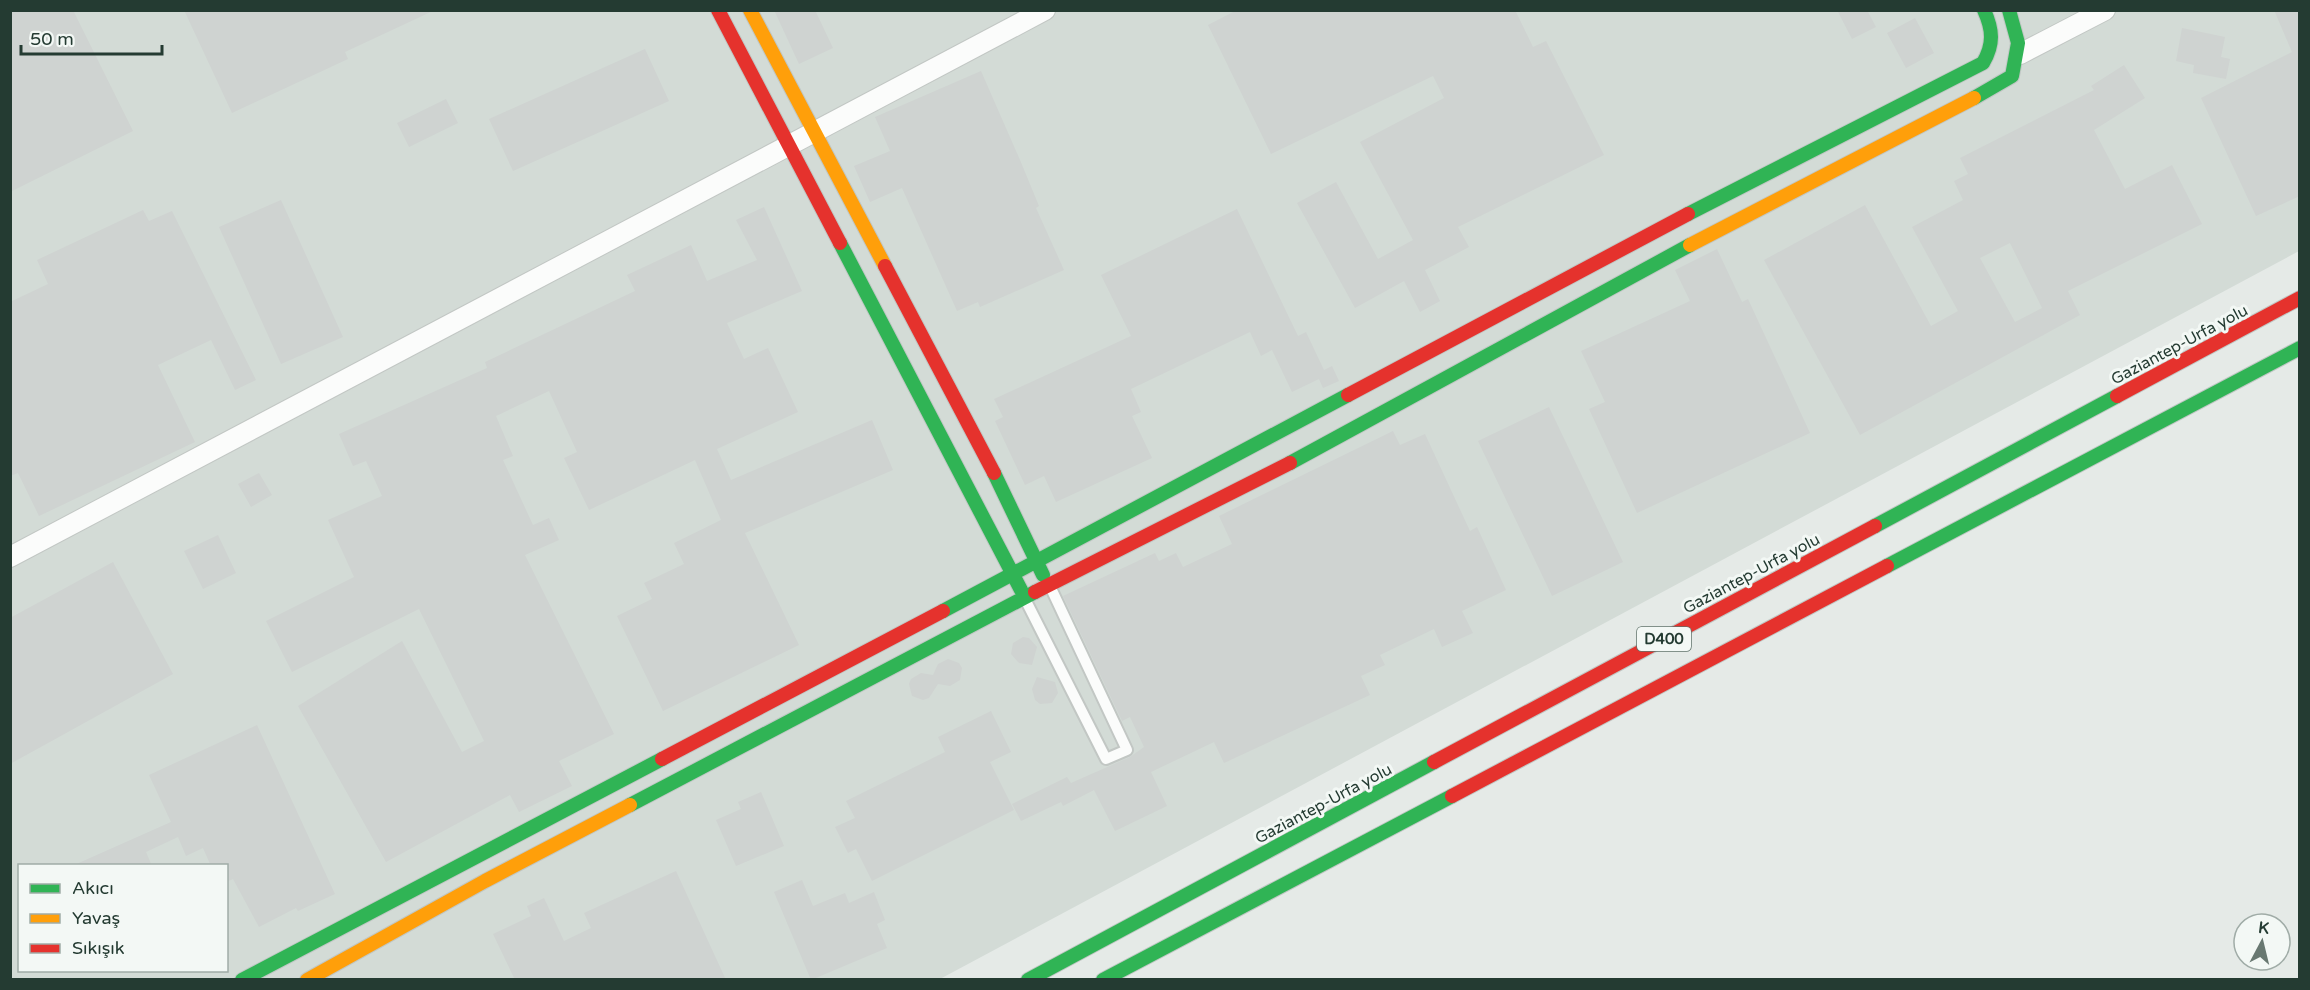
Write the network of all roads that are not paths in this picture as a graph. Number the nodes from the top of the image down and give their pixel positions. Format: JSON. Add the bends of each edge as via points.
{"nodes":[{"id":1,"x":718,"y":10,"type":"edge"},
{"id":2,"x":750,"y":10,"type":"edge"},
{"id":3,"x":1045,"y":10,"type":"edge"},
{"id":4,"x":1984,"y":10,"type":"edge"},
{"id":5,"x":2009,"y":10,"type":"edge"},
{"id":6,"x":2105,"y":10,"type":"edge"},
{"id":7,"x":2020,"y":54,"type":"junction"},
{"id":8,"x":814,"y":133,"type":"junction"},
{"id":9,"x":790,"y":147,"type":"junction"},
{"id":10,"x":2300,"y":298,"type":"edge"},
{"id":11,"x":2300,"y":348,"type":"edge"},
{"id":12,"x":10,"y":557,"type":"edge"},
{"id":13,"x":1035,"y":561,"type":"junction"},
{"id":14,"x":1014,"y":573,"type":"junction"},
{"id":15,"x":1048,"y":583,"type":"junction"},
{"id":16,"x":1025,"y":599,"type":"junction"},
{"id":17,"x":242,"y":980,"type":"edge"},
{"id":18,"x":307,"y":980,"type":"edge"},
{"id":19,"x":1028,"y":980,"type":"edge"},
{"id":20,"x":1103,"y":980,"type":"edge"}],
"edges":[{"from":1,"to":9,"type":"main road"},
{"from":2,"to":8,"type":"main road"},
{"from":3,"to":8,"type":"street"},
{"from":4,"to":13,"type":"main road","via":[[1991,24],[1993,49],[1983,63],[1698,209]]},
{"from":5,"to":7,"type":"main road","via":[[2017,26]]},
{"from":6,"to":7,"type":"street"},
{"from":7,"to":15,"type":"main road","via":[[2012,76],[1984,93],[1653,264],[1332,442]]},
{"from":8,"to":9,"type":"street"},
{"from":8,"to":13,"type":"main road","via":[[1013,509]]},
{"from":9,"to":12,"type":"street"},
{"from":9,"to":14,"type":"main road"},
{"from":10,"to":19,"type":"main road","name":"Gaziantep-Urfa yolu","number":"D400"},
{"from":11,"to":20,"type":"main road","number":"D400"},
{"from":13,"to":14,"type":"main road"},
{"from":13,"to":15,"type":"main road"},
{"from":14,"to":16,"type":"main road"},
{"from":14,"to":17,"type":"main road"},
{"from":15,"to":16,"type":"main road"},
{"from":15,"to":16,"type":"lane","via":[[1127,750],[1106,759]]},
{"from":16,"to":18,"type":"main road","via":[[485,881]]}]}
